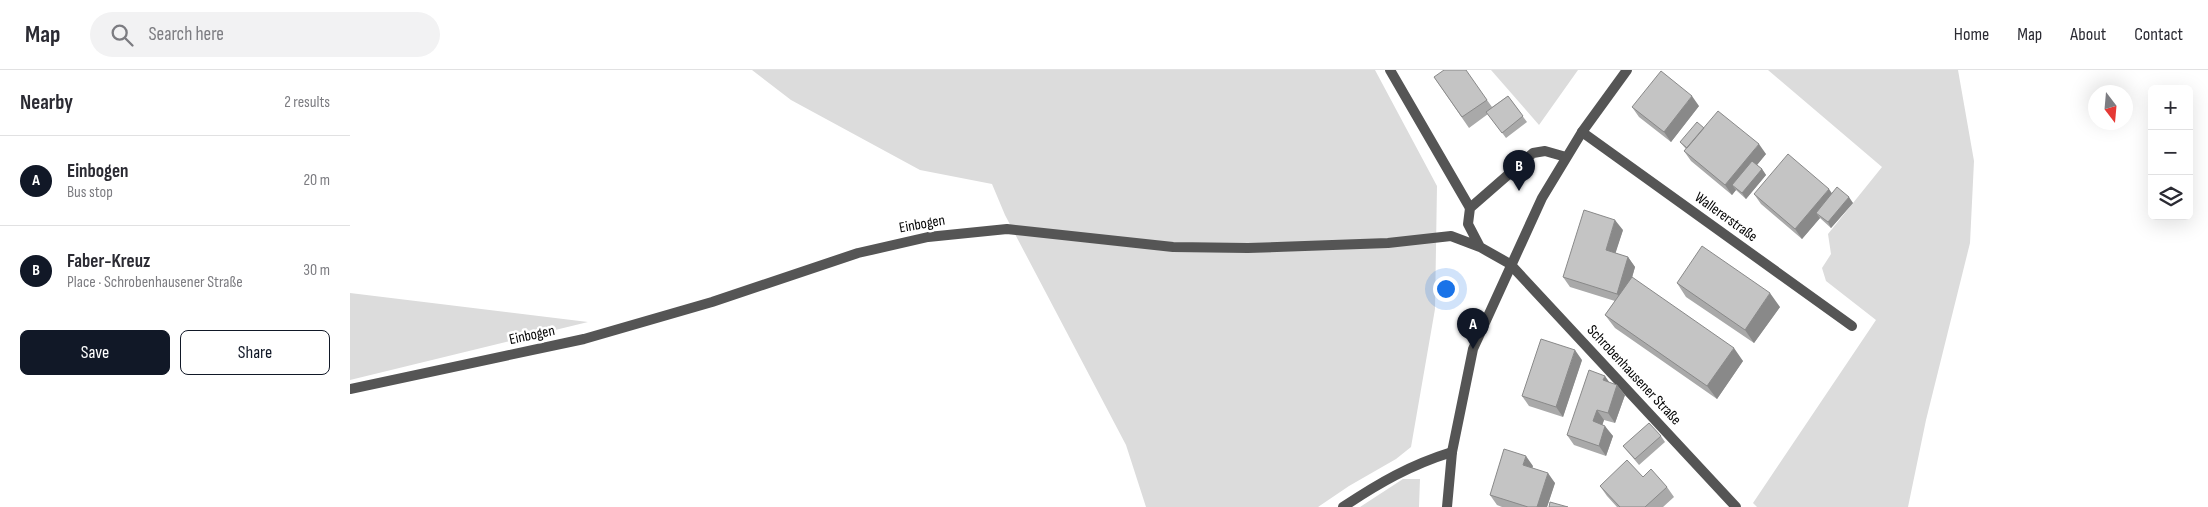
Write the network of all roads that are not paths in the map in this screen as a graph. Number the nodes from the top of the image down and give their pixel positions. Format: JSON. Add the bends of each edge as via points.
{"nodes":[{"id":1,"x":1390,"y":70,"type":"edge"},
{"id":2,"x":1627,"y":70,"type":"edge"},
{"id":3,"x":1582,"y":132,"type":"junction"},
{"id":4,"x":1566,"y":157,"type":"junction"},
{"id":5,"x":1470,"y":208,"type":"junction"},
{"id":6,"x":1480,"y":247,"type":"junction"},
{"id":7,"x":1510,"y":264,"type":"junction"},
{"id":8,"x":1852,"y":326,"type":"dead end"},
{"id":9,"x":350,"y":389,"type":"edge"},
{"id":10,"x":1452,"y":452,"type":"junction"},
{"id":11,"x":1342,"y":507,"type":"edge"},
{"id":12,"x":1447,"y":507,"type":"edge"},
{"id":13,"x":1736,"y":507,"type":"edge"}],
"edges":[{"from":1,"to":5,"type":"street"},
{"from":2,"to":3,"type":"street"},
{"from":3,"to":4,"type":"street"},
{"from":3,"to":8,"type":"street","name":"Wallererstraße"},
{"from":4,"to":5,"type":"street","via":[[1533,153]]},
{"from":4,"to":7,"type":"street"},
{"from":5,"to":6,"type":"street","via":[[1468,224]]},
{"from":6,"to":7,"type":"street","name":"Einbogen"},
{"from":6,"to":9,"type":"street","name":"Einbogen","via":[[1450,236],[1388,243],[1248,248],[1173,247],[1007,229],[928,236],[858,253],[712,302],[584,339]]},
{"from":7,"to":10,"type":"street","via":[[1473,349]]},
{"from":7,"to":13,"type":"street","name":"Schrobenhausener Straße"},
{"from":10,"to":11,"type":"street","via":[[1399,472]]},
{"from":10,"to":12,"type":"street"}]}
